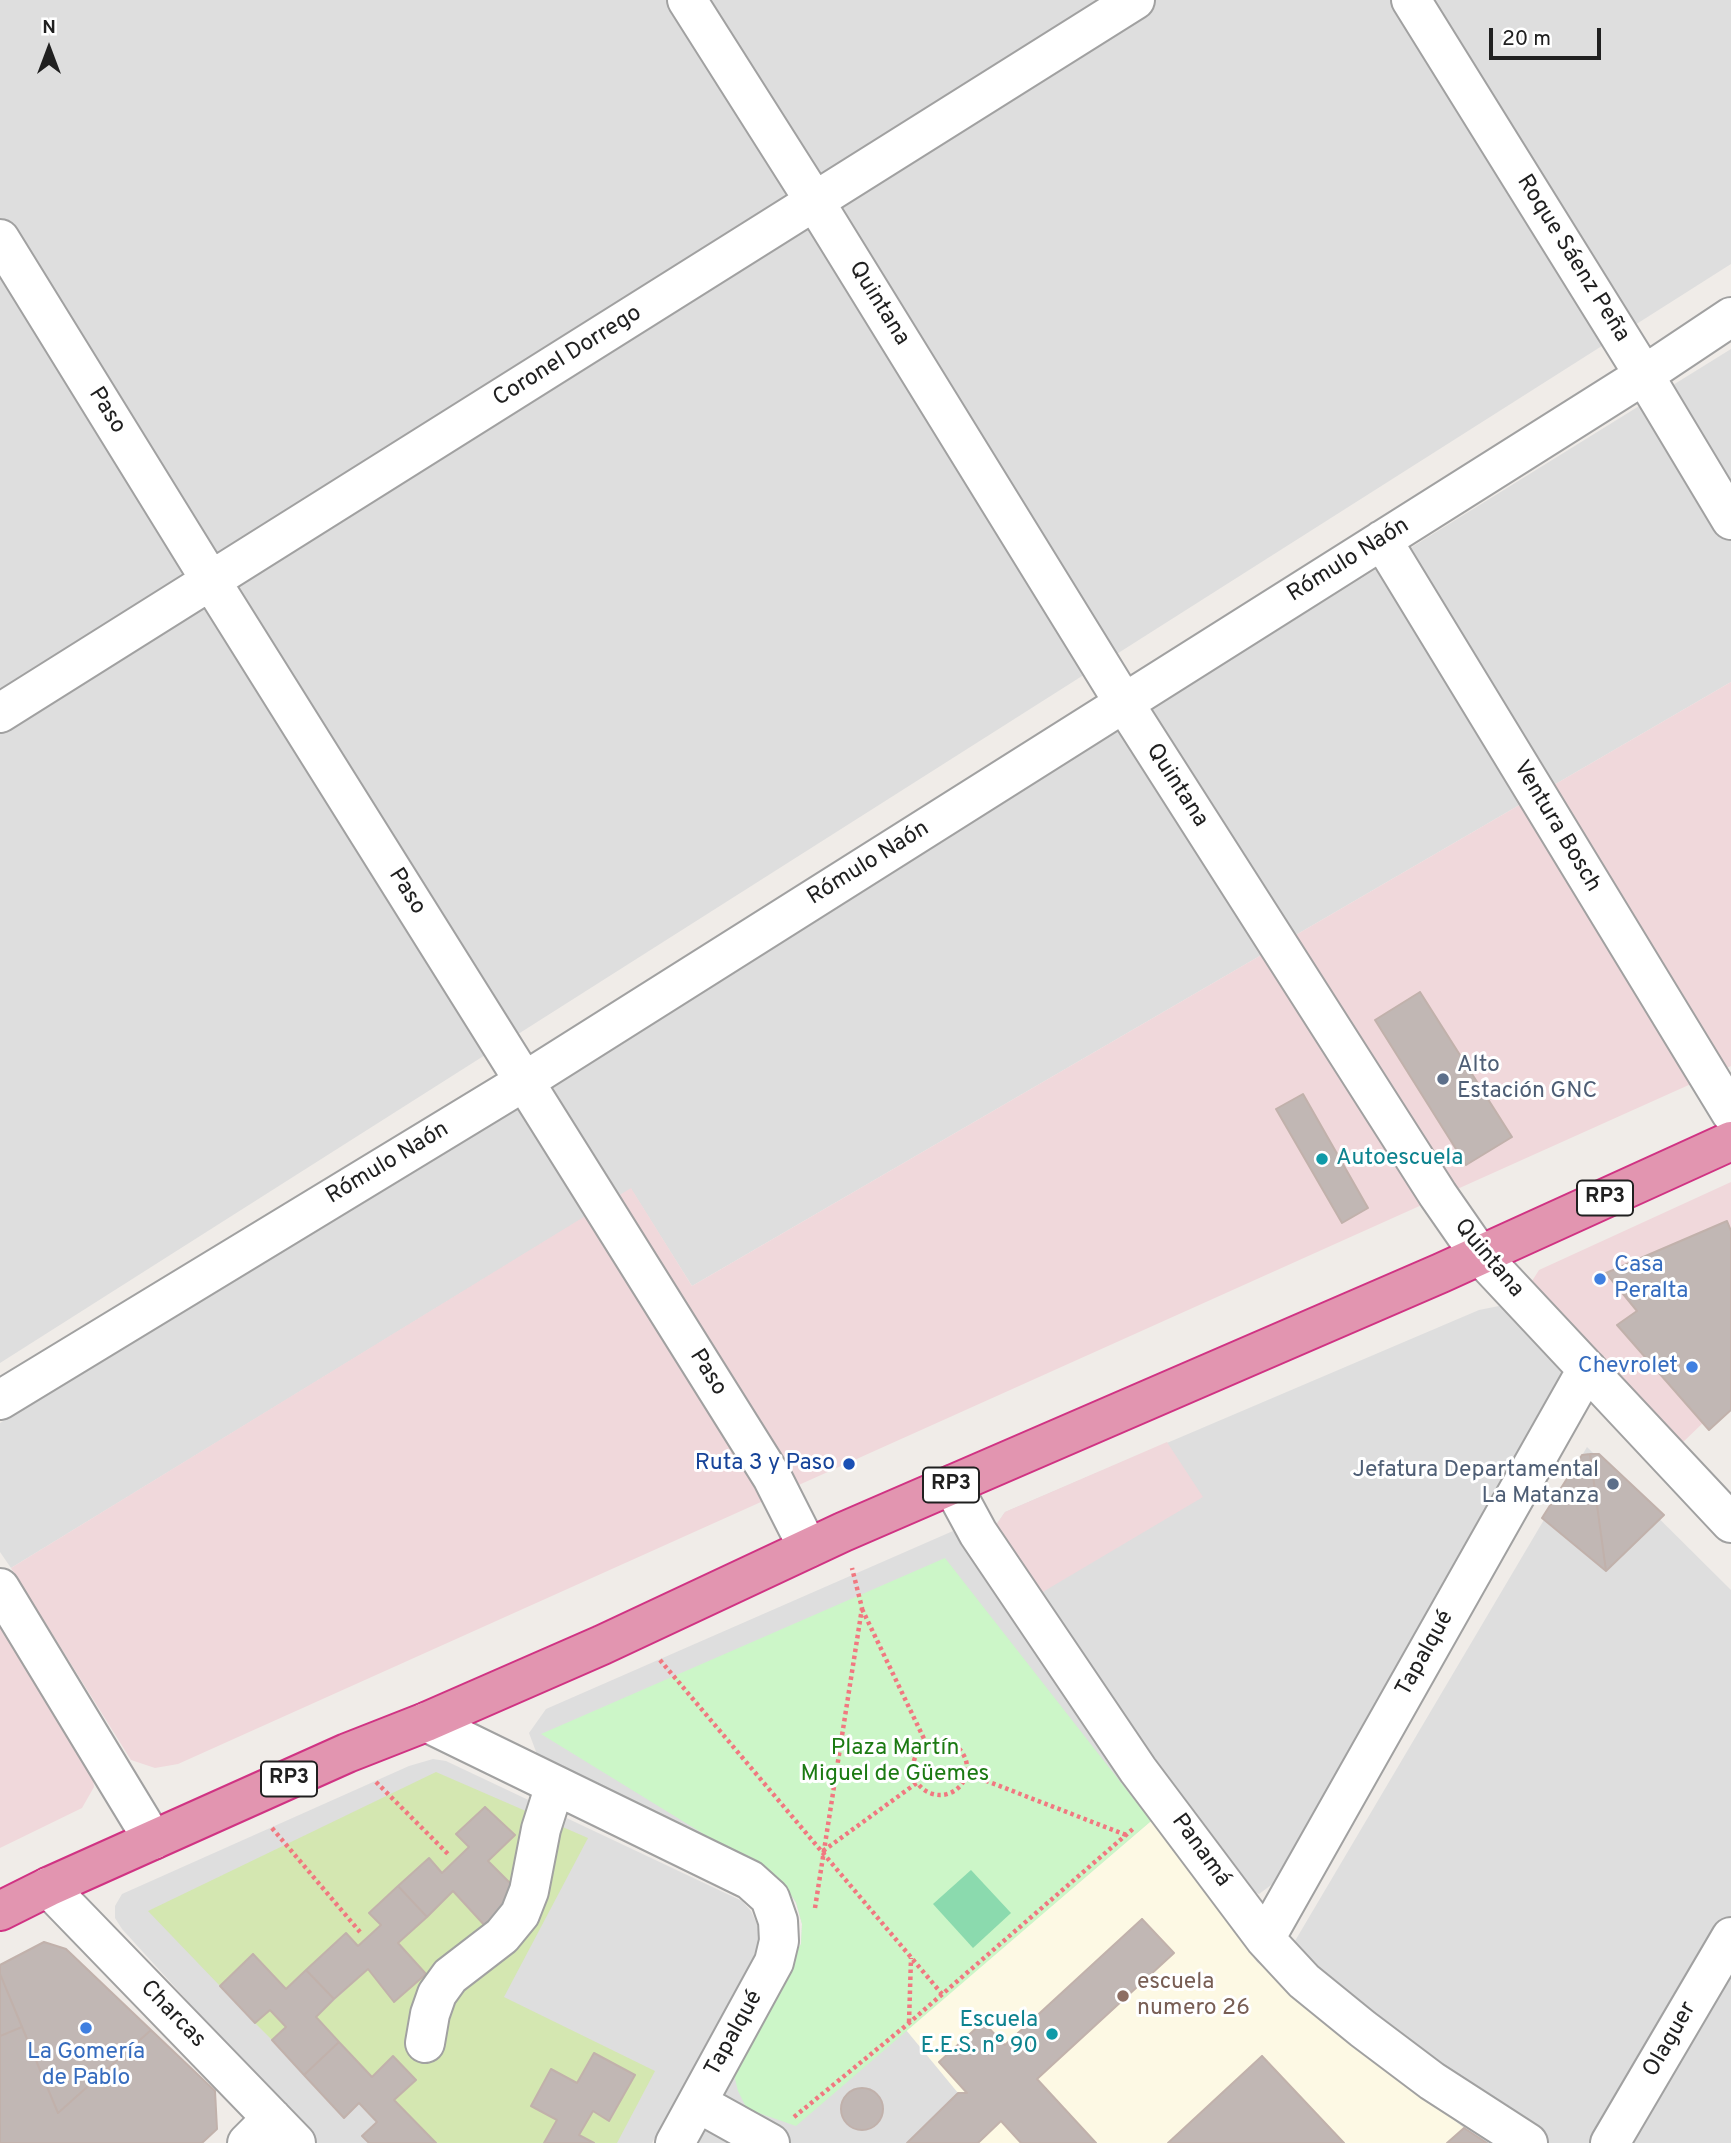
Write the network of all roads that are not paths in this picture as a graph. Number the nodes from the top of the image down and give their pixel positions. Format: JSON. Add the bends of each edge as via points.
{"nodes":[{"id":1,"x":687,"y":0,"type":"edge"},
{"id":2,"x":1135,"y":0,"type":"edge"},
{"id":3,"x":1411,"y":0,"type":"edge"},
{"id":4,"x":815,"y":202,"type":"junction"},
{"id":5,"x":0,"y":239,"type":"edge"},
{"id":6,"x":1731,"y":317,"type":"edge"},
{"id":7,"x":1644,"y":375,"type":"junction"},
{"id":8,"x":1731,"y":520,"type":"edge"},
{"id":9,"x":1382,"y":540,"type":"junction"},
{"id":10,"x":211,"y":581,"type":"junction"},
{"id":11,"x":1124,"y":703,"type":"junction"},
{"id":12,"x":0,"y":713,"type":"edge"},
{"id":13,"x":525,"y":1081,"type":"junction"},
{"id":14,"x":1731,"y":1113,"type":"edge"},
{"id":15,"x":1731,"y":1141,"type":"edge"},
{"id":16,"x":1479,"y":1254,"type":"junction"},
{"id":17,"x":1587,"y":1369,"type":"junction"},
{"id":18,"x":0,"y":1400,"type":"edge"},
{"id":19,"x":952,"y":1485,"type":"junction"},
{"id":20,"x":1731,"y":1523,"type":"edge"},
{"id":21,"x":808,"y":1548,"type":"junction"},
{"id":22,"x":0,"y":1588,"type":"edge"},
{"id":23,"x":426,"y":1722,"type":"junction"},
{"id":24,"x":555,"y":1785,"type":"junction"},
{"id":25,"x":153,"y":1840,"type":"junction"},
{"id":26,"x":48,"y":1887,"type":"junction"},
{"id":27,"x":0,"y":1911,"type":"edge"},
{"id":28,"x":1731,"y":1937,"type":"edge"},
{"id":29,"x":1265,"y":1939,"type":"junction"},
{"id":30,"x":425,"y":2043,"type":"dead end"},
{"id":31,"x":698,"y":2103,"type":"junction"},
{"id":32,"x":776,"y":2128,"type":"edge"},
{"id":33,"x":272,"y":2135,"type":"edge"},
{"id":34,"x":675,"y":2143,"type":"edge"},
{"id":35,"x":1528,"y":2143,"type":"edge"},
{"id":36,"x":1610,"y":2143,"type":"edge"}],
"edges":[{"from":1,"to":4,"type":"street","name":"Quintana"},
{"from":2,"to":4,"type":"street","name":"Coronel Dorrego"},
{"from":3,"to":7,"type":"street","name":"Roque Sáenz Peña"},
{"from":4,"to":10,"type":"street","name":"Coronel Dorrego"},
{"from":4,"to":11,"type":"street","name":"Quintana"},
{"from":5,"to":10,"type":"street","name":"Paso"},
{"from":6,"to":7,"type":"street","name":"Rómulo Naón"},
{"from":7,"to":8,"type":"street","name":"Roque Sáenz Peña"},
{"from":7,"to":9,"type":"street","name":"Rómulo Naón"},
{"from":9,"to":11,"type":"street","name":"Rómulo Naón"},
{"from":9,"to":14,"type":"street","name":"Ventura Bosch"},
{"from":10,"to":12,"type":"street","name":"Coronel Dorrego"},
{"from":10,"to":13,"type":"street","name":"Paso"},
{"from":11,"to":13,"type":"street","name":"Rómulo Naón"},
{"from":11,"to":16,"type":"street","name":"Quintana"},
{"from":13,"to":18,"type":"street","name":"Rómulo Naón"},
{"from":13,"to":21,"type":"street","name":"Paso","via":[[772,1477]]},
{"from":15,"to":16,"type":"highway","number":"RP3"},
{"from":16,"to":17,"type":"street","name":"Quintana"},
{"from":16,"to":19,"type":"highway","number":"RP3"},
{"from":17,"to":20,"type":"street","name":"Quintana"},
{"from":17,"to":29,"type":"street","name":"Tapalqué"},
{"from":19,"to":21,"type":"highway","number":"RP3"},
{"from":19,"to":29,"type":"street","name":"Panamá","via":[[978,1533],[1138,1770]]},
{"from":21,"to":23,"type":"highway","number":"RP3"},
{"from":22,"to":25,"type":"street"},
{"from":23,"to":24,"type":"street"},
{"from":23,"to":25,"type":"highway","number":"RP3"},
{"from":24,"to":30,"type":"street","via":[[541,1829],[530,1891],[520,1914],[502,1936],[450,1976],[437,1994]]},
{"from":24,"to":31,"type":"street","name":"Tapalqué","via":[[750,1880],[796,1918],[779,1941],[774,1962]]},
{"from":25,"to":26,"type":"highway","number":"RP3"},
{"from":26,"to":27,"type":"highway","number":"RP3"},
{"from":26,"to":33,"type":"street","name":"Charcas"},
{"from":28,"to":36,"type":"street","name":"Olaguer"},
{"from":29,"to":35,"type":"street","name":"Panamá","via":[[1304,1980],[1363,2029],[1432,2081]]},
{"from":31,"to":32,"type":"street"},
{"from":31,"to":34,"type":"street","name":"Tapalqué"}]}
